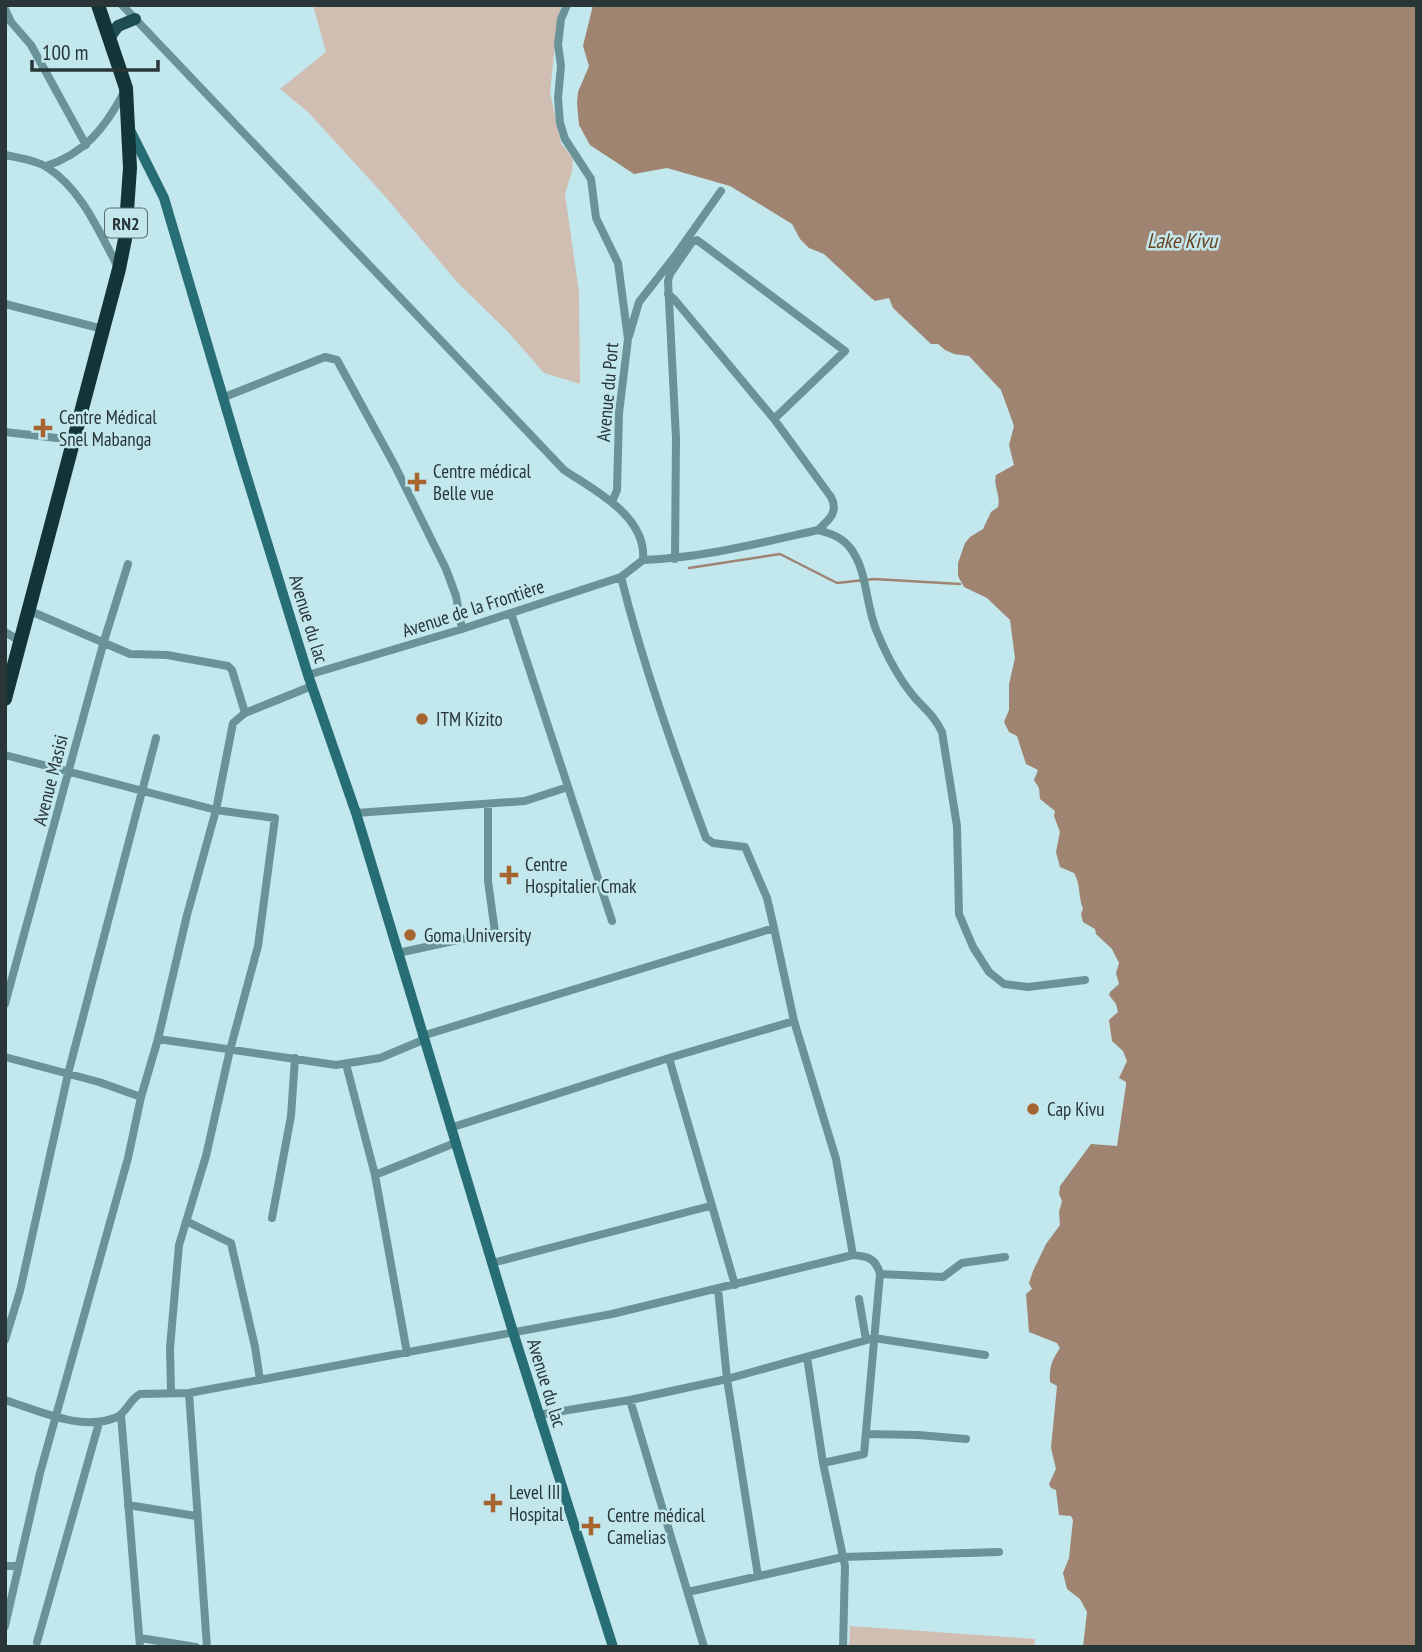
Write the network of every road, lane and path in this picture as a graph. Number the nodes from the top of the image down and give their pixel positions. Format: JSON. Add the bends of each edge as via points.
{"nodes":[{"id":1,"x":98,"y":5,"type":"edge"},
{"id":2,"x":121,"y":5,"type":"edge"},
{"id":3,"x":567,"y":5,"type":"edge"},
{"id":4,"x":5,"y":9,"type":"edge"},
{"id":5,"x":135,"y":19,"type":"junction"},
{"id":6,"x":109,"y":38,"type":"junction"},
{"id":7,"x":126,"y":89,"type":"junction"},
{"id":8,"x":128,"y":125,"type":"junction"},
{"id":9,"x":86,"y":145,"type":"junction"},
{"id":10,"x":5,"y":155,"type":"edge"},
{"id":11,"x":47,"y":166,"type":"junction"},
{"id":12,"x":721,"y":191,"type":"dead end"},
{"id":13,"x":119,"y":269,"type":"junction"},
{"id":14,"x":668,"y":294,"type":"junction"},
{"id":15,"x":5,"y":304,"type":"edge"},
{"id":16,"x":103,"y":329,"type":"junction"},
{"id":17,"x":628,"y":339,"type":"junction"},
{"id":18,"x":222,"y":398,"type":"junction"},
{"id":19,"x":774,"y":419,"type":"junction"},
{"id":20,"x":5,"y":432,"type":"edge"},
{"id":21,"x":74,"y":439,"type":"junction"},
{"id":22,"x":612,"y":502,"type":"junction"},
{"id":23,"x":818,"y":530,"type":"junction"},
{"id":24,"x":675,"y":559,"type":"junction"},
{"id":25,"x":643,"y":560,"type":"junction"},
{"id":26,"x":128,"y":564,"type":"dead end"},
{"id":27,"x":621,"y":577,"type":"junction"},
{"id":28,"x":29,"y":610,"type":"junction"},
{"id":29,"x":511,"y":613,"type":"junction"},
{"id":30,"x":462,"y":629,"type":"junction"},
{"id":31,"x":5,"y":632,"type":"edge"},
{"id":32,"x":20,"y":640,"type":"junction"},
{"id":33,"x":104,"y":641,"type":"junction"},
{"id":34,"x":310,"y":681,"type":"junction"},
{"id":35,"x":5,"y":699,"type":"edge"},
{"id":36,"x":245,"y":713,"type":"junction"},
{"id":37,"x":156,"y":738,"type":"dead end"},
{"id":38,"x":5,"y":755,"type":"edge"},
{"id":39,"x":68,"y":772,"type":"junction"},
{"id":40,"x":568,"y":787,"type":"junction"},
{"id":41,"x":143,"y":792,"type":"junction"},
{"id":42,"x":488,"y":804,"type":"junction"},
{"id":43,"x":216,"y":810,"type":"junction"},
{"id":44,"x":356,"y":813,"type":"junction"},
{"id":45,"x":612,"y":922,"type":"dead end"},
{"id":46,"x":775,"y":928,"type":"junction"},
{"id":47,"x":398,"y":953,"type":"junction"},
{"id":48,"x":1085,"y":980,"type":"dead end"},
{"id":49,"x":5,"y":1004,"type":"edge"},
{"id":50,"x":794,"y":1021,"type":"junction"},
{"id":51,"x":422,"y":1038,"type":"junction"},
{"id":52,"x":159,"y":1039,"type":"junction"},
{"id":53,"x":230,"y":1050,"type":"junction"},
{"id":54,"x":5,"y":1057,"type":"edge"},
{"id":55,"x":295,"y":1058,"type":"junction"},
{"id":56,"x":669,"y":1058,"type":"junction"},
{"id":57,"x":346,"y":1064,"type":"junction"},
{"id":58,"x":68,"y":1074,"type":"junction"},
{"id":59,"x":141,"y":1097,"type":"junction"},
{"id":60,"x":450,"y":1128,"type":"junction"},
{"id":61,"x":455,"y":1143,"type":"junction"},
{"id":62,"x":375,"y":1175,"type":"junction"},
{"id":63,"x":710,"y":1206,"type":"junction"},
{"id":64,"x":272,"y":1218,"type":"dead end"},
{"id":65,"x":186,"y":1221,"type":"junction"},
{"id":66,"x":853,"y":1255,"type":"junction"},
{"id":67,"x":1005,"y":1257,"type":"dead end"},
{"id":68,"x":492,"y":1263,"type":"junction"},
{"id":69,"x":880,"y":1274,"type":"junction"},
{"id":70,"x":734,"y":1285,"type":"junction"},
{"id":71,"x":718,"y":1289,"type":"junction"},
{"id":72,"x":859,"y":1299,"type":"dead end"},
{"id":73,"x":513,"y":1332,"type":"junction"},
{"id":74,"x":870,"y":1339,"type":"junction"},
{"id":75,"x":5,"y":1340,"type":"edge"},
{"id":76,"x":407,"y":1353,"type":"junction"},
{"id":77,"x":985,"y":1355,"type":"dead end"},
{"id":78,"x":807,"y":1357,"type":"junction"},
{"id":79,"x":260,"y":1380,"type":"junction"},
{"id":80,"x":727,"y":1380,"type":"junction"},
{"id":81,"x":171,"y":1392,"type":"junction"},
{"id":82,"x":189,"y":1393,"type":"junction"},
{"id":83,"x":5,"y":1400,"type":"edge"},
{"id":84,"x":630,"y":1400,"type":"junction"},
{"id":85,"x":121,"y":1415,"type":"junction"},
{"id":86,"x":538,"y":1415,"type":"junction"},
{"id":87,"x":56,"y":1417,"type":"junction"},
{"id":88,"x":99,"y":1423,"type":"junction"},
{"id":89,"x":866,"y":1434,"type":"junction"},
{"id":90,"x":966,"y":1439,"type":"dead end"},
{"id":91,"x":824,"y":1463,"type":"junction"},
{"id":92,"x":128,"y":1505,"type":"junction"},
{"id":93,"x":196,"y":1516,"type":"junction"},
{"id":94,"x":999,"y":1552,"type":"dead end"},
{"id":95,"x":843,"y":1557,"type":"junction"},
{"id":96,"x":5,"y":1566,"type":"edge"},
{"id":97,"x":18,"y":1566,"type":"junction"},
{"id":98,"x":758,"y":1576,"type":"junction"},
{"id":99,"x":688,"y":1592,"type":"junction"},
{"id":100,"x":5,"y":1626,"type":"edge"},
{"id":101,"x":37,"y":1642,"type":"dead end"},
{"id":102,"x":140,"y":1642,"type":"edge"},
{"id":103,"x":840,"y":1646,"type":"edge"},
{"id":104,"x":196,"y":1647,"type":"edge"},
{"id":105,"x":207,"y":1647,"type":"edge"},
{"id":106,"x":613,"y":1647,"type":"edge"},
{"id":107,"x":704,"y":1647,"type":"edge"}],
"edges":[{"from":1,"to":6,"type":"highway","number":"RN2"},
{"from":2,"to":5,"type":"street"},
{"from":3,"to":17,"type":"street","name":"Avenue du Port","via":[[558,45],[560,123],[591,179],[596,218],[618,263]]},
{"from":4,"to":9,"type":"street","via":[[31,45]]},
{"from":5,"to":6,"type":"main road","via":[[118,26]]},
{"from":5,"to":22,"type":"street","via":[[564,470]]},
{"from":6,"to":7,"type":"highway","number":"RN2"},
{"from":7,"to":8,"type":"highway","number":"RN2"},
{"from":7,"to":9,"type":"street"},
{"from":8,"to":13,"type":"highway","number":"RN2","via":[[128,203]]},
{"from":8,"to":18,"type":"main road","name":"Avenue du lac","via":[[164,198]]},
{"from":9,"to":11,"type":"street"},
{"from":10,"to":11,"type":"street"},
{"from":11,"to":13,"type":"street","via":[[82,203]]},
{"from":12,"to":17,"type":"street","via":[[639,302]]},
{"from":13,"to":16,"type":"highway","number":"RN2"},
{"from":14,"to":19,"type":"street"},
{"from":14,"to":19,"type":"street","via":[[670,274],[696,240],[845,351]]},
{"from":14,"to":24,"type":"street","via":[[676,438]]},
{"from":15,"to":16,"type":"street"},
{"from":16,"to":21,"type":"highway","number":"RN2"},
{"from":17,"to":22,"type":"street","name":"Avenue du Port","via":[[619,413],[617,489]]},
{"from":18,"to":30,"type":"street","via":[[325,357],[337,360],[446,569]]},
{"from":18,"to":34,"type":"main road","name":"Avenue du lac"},
{"from":19,"to":23,"type":"street","via":[[834,503],[832,517]]},
{"from":20,"to":21,"type":"street"},
{"from":21,"to":28,"type":"highway","number":"RN2"},
{"from":22,"to":25,"type":"street","via":[[640,536]]},
{"from":23,"to":24,"type":"street"},
{"from":23,"to":48,"type":"street","via":[[836,535],[858,561],[871,617],[887,653],[942,732],[957,826],[959,915],[973,947],[989,972],[1004,984],[1028,987]]},
{"from":24,"to":25,"type":"street"},
{"from":25,"to":27,"type":"street","name":"Avenue de la Frontière"},
{"from":26,"to":33,"type":"street","name":"Avenue Masisi"},
{"from":27,"to":29,"type":"street","name":"Avenue de la Frontière"},
{"from":27,"to":46,"type":"street","via":[[678,764],[706,838],[748,851]]},
{"from":28,"to":32,"type":"highway","number":"RN2"},
{"from":28,"to":33,"type":"street"},
{"from":29,"to":30,"type":"street","name":"Avenue de la Frontière"},
{"from":29,"to":40,"type":"street"},
{"from":30,"to":34,"type":"street","name":"Avenue de la Frontière"},
{"from":31,"to":32,"type":"street"},
{"from":32,"to":35,"type":"highway","number":"RN2"},
{"from":33,"to":36,"type":"street","via":[[130,654],[167,655],[228,666]]},
{"from":33,"to":39,"type":"street","name":"Avenue Masisi"},
{"from":34,"to":36,"type":"street","name":"Avenue de la Frontière"},
{"from":34,"to":44,"type":"main road","name":"Avenue du lac"},
{"from":36,"to":43,"type":"street","via":[[233,723]]},
{"from":37,"to":41,"type":"street"},
{"from":38,"to":39,"type":"street"},
{"from":39,"to":41,"type":"street"},
{"from":39,"to":49,"type":"street","name":"Avenue Masisi"},
{"from":40,"to":42,"type":"street","via":[[524,801]]},
{"from":40,"to":45,"type":"street"},
{"from":41,"to":43,"type":"street"},
{"from":41,"to":58,"type":"street"},
{"from":42,"to":44,"type":"street"},
{"from":42,"to":47,"type":"street","via":[[488,881],[495,932]]},
{"from":43,"to":52,"type":"street"},
{"from":43,"to":53,"type":"street","via":[[275,818],[258,946]]},
{"from":44,"to":47,"type":"main road","name":"Avenue du lac"},
{"from":46,"to":50,"type":"street"},
{"from":46,"to":51,"type":"street"},
{"from":47,"to":51,"type":"main road","name":"Avenue du lac"},
{"from":50,"to":56,"type":"street"},
{"from":50,"to":66,"type":"street","via":[[835,1159]]},
{"from":51,"to":57,"type":"street","via":[[380,1058]]},
{"from":51,"to":60,"type":"main road","name":"Avenue du lac"},
{"from":52,"to":53,"type":"street"},
{"from":52,"to":59,"type":"street"},
{"from":53,"to":55,"type":"street"},
{"from":53,"to":65,"type":"street"},
{"from":54,"to":58,"type":"street"},
{"from":55,"to":57,"type":"street"},
{"from":55,"to":64,"type":"street","via":[[291,1116]]},
{"from":56,"to":60,"type":"street"},
{"from":56,"to":63,"type":"street"},
{"from":57,"to":62,"type":"street"},
{"from":58,"to":59,"type":"street"},
{"from":58,"to":75,"type":"street"},
{"from":59,"to":87,"type":"street"},
{"from":60,"to":61,"type":"main road","name":"Avenue du lac"},
{"from":61,"to":62,"type":"street"},
{"from":61,"to":68,"type":"main road","name":"Avenue du lac"},
{"from":62,"to":76,"type":"street"},
{"from":63,"to":68,"type":"street"},
{"from":63,"to":70,"type":"street"},
{"from":65,"to":79,"type":"street","via":[[231,1243]]},
{"from":65,"to":81,"type":"street","via":[[174,1298]]},
{"from":66,"to":69,"type":"street","via":[[873,1260]]},
{"from":66,"to":70,"type":"street"},
{"from":67,"to":69,"type":"street","via":[[962,1263],[943,1277]]},
{"from":68,"to":73,"type":"main road","name":"Avenue du lac"},
{"from":69,"to":74,"type":"street"},
{"from":70,"to":71,"type":"street"},
{"from":71,"to":73,"type":"street"},
{"from":71,"to":80,"type":"street"},
{"from":72,"to":74,"type":"street"},
{"from":73,"to":76,"type":"street"},
{"from":73,"to":86,"type":"main road","name":"Avenue du lac"},
{"from":74,"to":77,"type":"street"},
{"from":74,"to":78,"type":"street"},
{"from":74,"to":89,"type":"street"},
{"from":76,"to":79,"type":"street"},
{"from":78,"to":80,"type":"street"},
{"from":78,"to":91,"type":"street"},
{"from":79,"to":82,"type":"street"},
{"from":80,"to":84,"type":"street"},
{"from":80,"to":98,"type":"street"},
{"from":81,"to":82,"type":"street"},
{"from":81,"to":85,"type":"street","via":[[140,1394]]},
{"from":82,"to":93,"type":"street"},
{"from":83,"to":87,"type":"street"},
{"from":84,"to":86,"type":"street"},
{"from":84,"to":99,"type":"street"},
{"from":85,"to":88,"type":"street"},
{"from":85,"to":92,"type":"street"},
{"from":86,"to":106,"type":"main road","name":"Avenue du lac"},
{"from":87,"to":88,"type":"street"},
{"from":87,"to":97,"type":"street"},
{"from":88,"to":101,"type":"street"},
{"from":89,"to":90,"type":"street"},
{"from":89,"to":91,"type":"street","via":[[862,1456]]},
{"from":91,"to":95,"type":"street"},
{"from":92,"to":93,"type":"street"},
{"from":92,"to":102,"type":"street"},
{"from":93,"to":105,"type":"street"},
{"from":94,"to":95,"type":"street"},
{"from":95,"to":98,"type":"street"},
{"from":95,"to":103,"type":"street","via":[[846,1577]]},
{"from":96,"to":97,"type":"street"},
{"from":97,"to":100,"type":"street"},
{"from":98,"to":99,"type":"street"},
{"from":99,"to":107,"type":"street"},
{"from":102,"to":104,"type":"street"}]}
